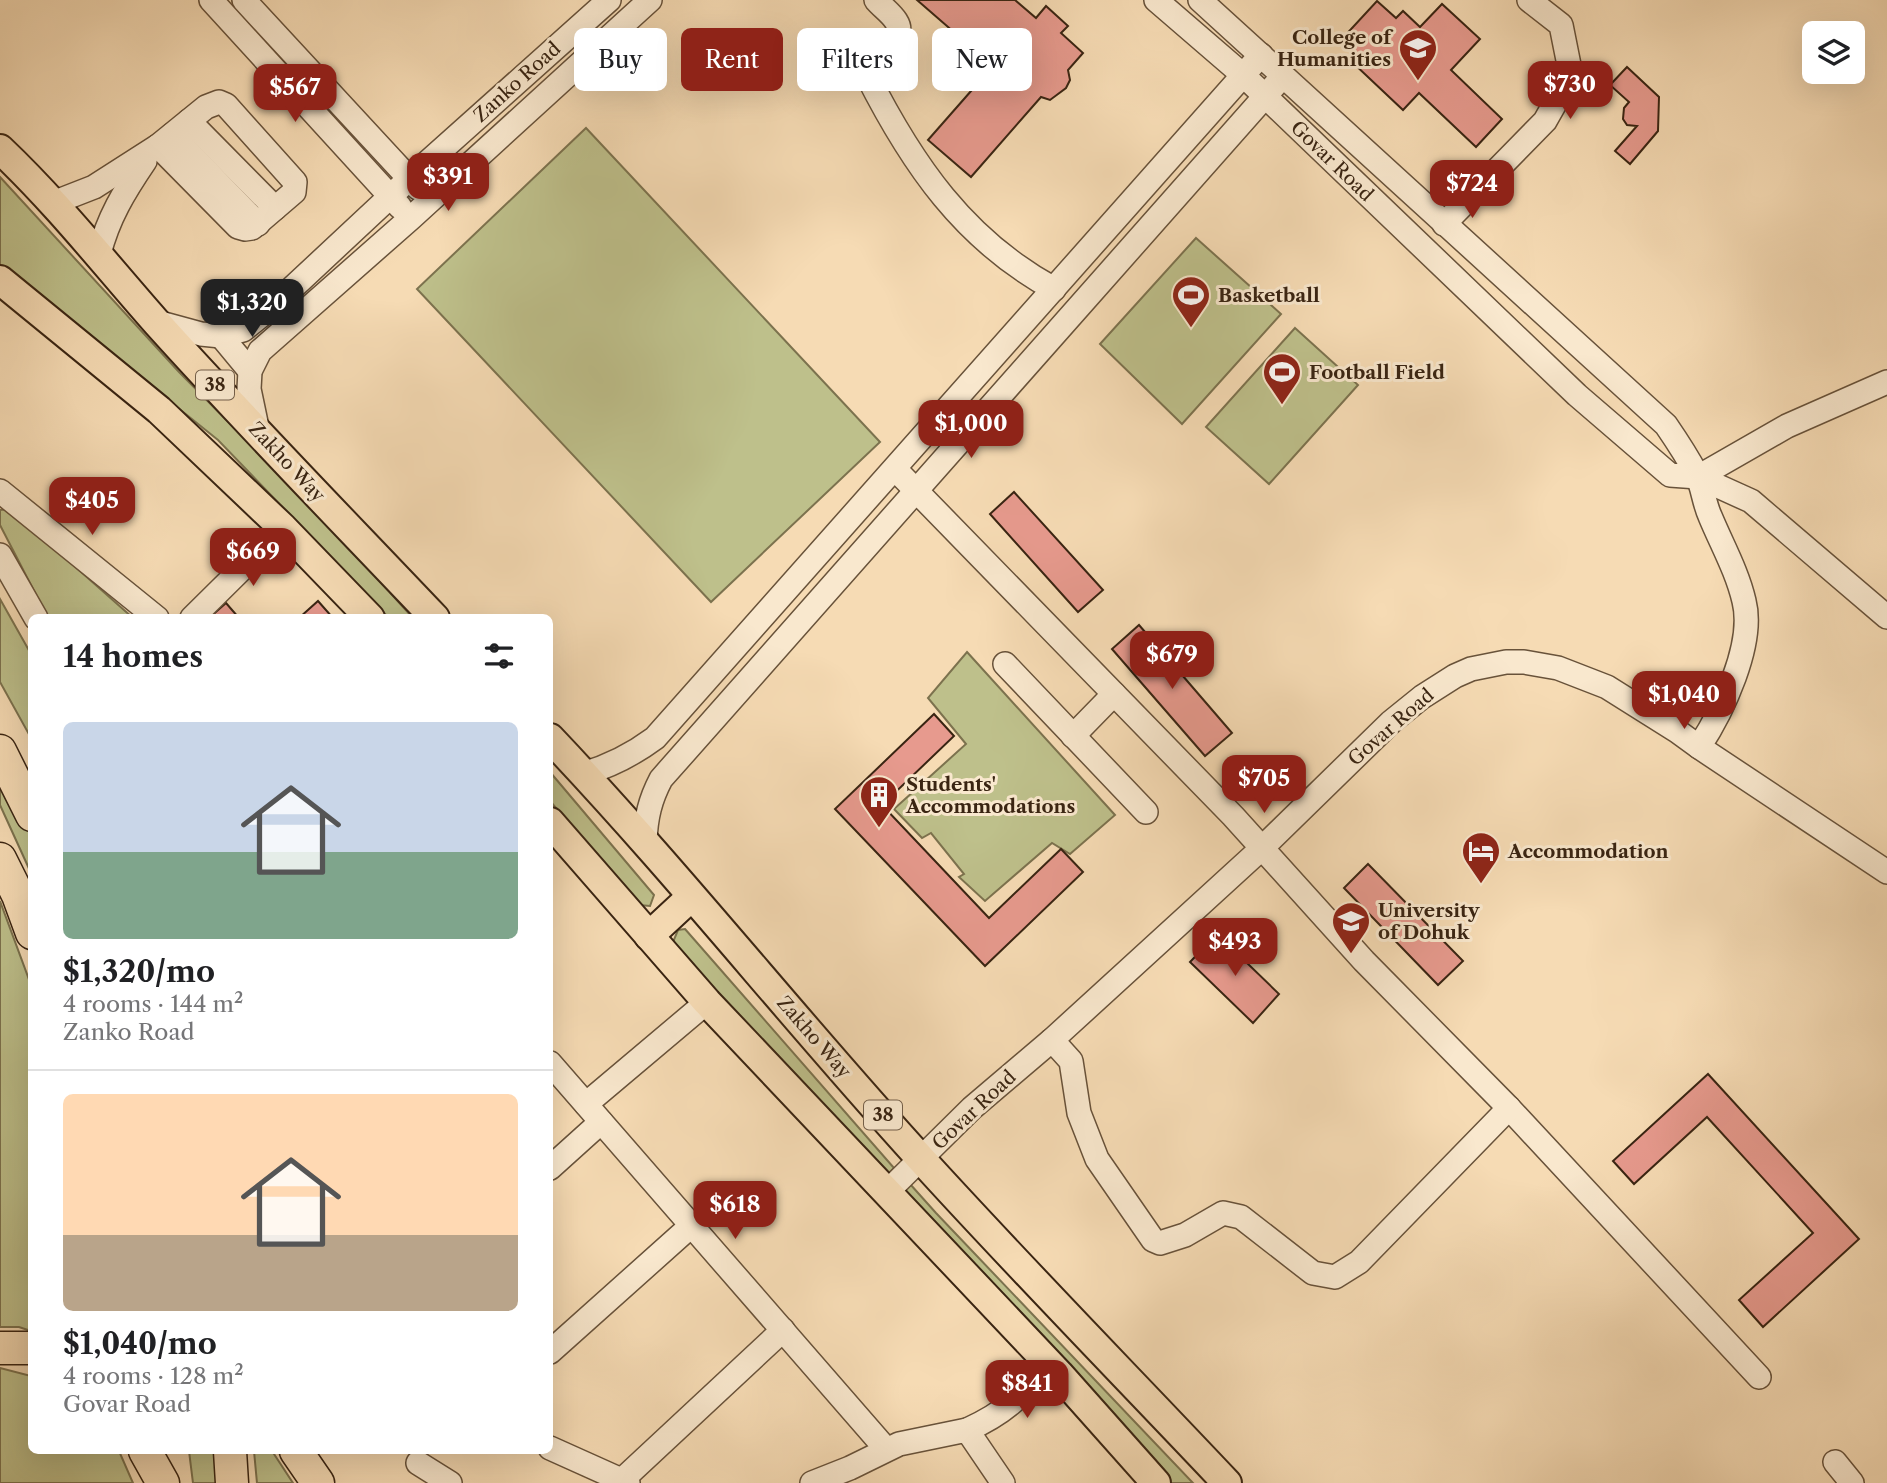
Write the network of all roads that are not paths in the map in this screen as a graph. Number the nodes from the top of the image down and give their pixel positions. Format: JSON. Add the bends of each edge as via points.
{"nodes":[{"id":1,"x":211,"y":0,"type":"edge"},
{"id":2,"x":244,"y":0,"type":"edge"},
{"id":3,"x":609,"y":0,"type":"edge"},
{"id":4,"x":650,"y":0,"type":"edge"},
{"id":5,"x":876,"y":0,"type":"edge"},
{"id":6,"x":1156,"y":0,"type":"edge"},
{"id":7,"x":1200,"y":0,"type":"edge"},
{"id":8,"x":1529,"y":0,"type":"edge"},
{"id":9,"x":1261,"y":55,"type":"junction"},
{"id":10,"x":1242,"y":75,"type":"junction"},
{"id":11,"x":1283,"y":76,"type":"junction"},
{"id":12,"x":1264,"y":96,"type":"junction"},
{"id":13,"x":167,"y":139,"type":"junction"},
{"id":14,"x":0,"y":149,"type":"edge"},
{"id":15,"x":410,"y":178,"type":"junction"},
{"id":16,"x":391,"y":196,"type":"junction"},
{"id":17,"x":429,"y":201,"type":"junction"},
{"id":18,"x":53,"y":203,"type":"junction"},
{"id":19,"x":275,"y":208,"type":"junction"},
{"id":20,"x":411,"y":218,"type":"junction"},
{"id":21,"x":1444,"y":224,"type":"junction"},
{"id":22,"x":99,"y":254,"type":"junction"},
{"id":23,"x":0,"y":280,"type":"edge"},
{"id":24,"x":1054,"y":289,"type":"junction"},
{"id":25,"x":157,"y":322,"type":"junction"},
{"id":26,"x":221,"y":336,"type":"junction"},
{"id":27,"x":250,"y":371,"type":"junction"},
{"id":28,"x":1887,"y":382,"type":"edge"},
{"id":29,"x":258,"y":432,"type":"junction"},
{"id":30,"x":895,"y":469,"type":"junction"},
{"id":31,"x":1698,"y":477,"type":"junction"},
{"id":32,"x":915,"y":489,"type":"junction"},
{"id":33,"x":0,"y":491,"type":"edge"},
{"id":34,"x":284,"y":528,"type":"junction"},
{"id":35,"x":0,"y":555,"type":"edge"},
{"id":36,"x":34,"y":614,"type":"edge"},
{"id":37,"x":152,"y":614,"type":"edge"},
{"id":38,"x":196,"y":614,"type":"edge"},
{"id":39,"x":366,"y":614,"type":"edge"},
{"id":40,"x":431,"y":614,"type":"edge"},
{"id":41,"x":1887,"y":617,"type":"edge"},
{"id":42,"x":1005,"y":664,"type":"dead end"},
{"id":43,"x":1114,"y":694,"type":"junction"},
{"id":44,"x":1073,"y":736,"type":"junction"},
{"id":45,"x":655,"y":738,"type":"junction"},
{"id":46,"x":553,"y":741,"type":"edge"},
{"id":47,"x":1699,"y":747,"type":"junction"},
{"id":48,"x":0,"y":751,"type":"edge"},
{"id":49,"x":679,"y":758,"type":"junction"},
{"id":50,"x":583,"y":774,"type":"junction"},
{"id":51,"x":28,"y":807,"type":"edge"},
{"id":52,"x":1146,"y":812,"type":"dead end"},
{"id":53,"x":553,"y":825,"type":"edge"},
{"id":54,"x":645,"y":841,"type":"junction"},
{"id":55,"x":1261,"y":849,"type":"junction"},
{"id":56,"x":0,"y":859,"type":"edge"},
{"id":57,"x":1887,"y":872,"type":"edge"},
{"id":58,"x":691,"y":897,"type":"junction"},
{"id":59,"x":28,"y":922,"type":"edge"},
{"id":60,"x":649,"y":936,"type":"junction"},
{"id":61,"x":707,"y":1002,"type":"junction"},
{"id":62,"x":1052,"y":1040,"type":"junction"},
{"id":63,"x":553,"y":1066,"type":"edge"},
{"id":64,"x":586,"y":1104,"type":"junction"},
{"id":65,"x":1509,"y":1108,"type":"junction"},
{"id":66,"x":601,"y":1122,"type":"junction"},
{"id":67,"x":921,"y":1159,"type":"junction"},
{"id":68,"x":553,"y":1165,"type":"edge"},
{"id":69,"x":887,"y":1192,"type":"junction"},
{"id":70,"x":692,"y":1225,"type":"junction"},
{"id":71,"x":783,"y":1329,"type":"junction"},
{"id":72,"x":0,"y":1348,"type":"edge"},
{"id":73,"x":28,"y":1348,"type":"edge"},
{"id":74,"x":553,"y":1349,"type":"edge"},
{"id":75,"x":1047,"y":1362,"type":"junction"},
{"id":76,"x":1759,"y":1377,"type":"dead end"},
{"id":77,"x":967,"y":1430,"type":"junction"},
{"id":78,"x":553,"y":1449,"type":"edge"},
{"id":79,"x":887,"y":1449,"type":"junction"},
{"id":80,"x":147,"y":1454,"type":"edge"},
{"id":81,"x":171,"y":1454,"type":"edge"},
{"id":82,"x":230,"y":1454,"type":"edge"},
{"id":83,"x":298,"y":1454,"type":"edge"},
{"id":84,"x":1835,"y":1462,"type":"dead end"},
{"id":85,"x":418,"y":1464,"type":"dead end"},
{"id":86,"x":856,"y":1476,"type":"edge"},
{"id":87,"x":624,"y":1482,"type":"edge"},
{"id":88,"x":163,"y":1483,"type":"edge"},
{"id":89,"x":175,"y":1483,"type":"edge"},
{"id":90,"x":232,"y":1483,"type":"edge"},
{"id":91,"x":318,"y":1483,"type":"edge"},
{"id":92,"x":450,"y":1483,"type":"edge"},
{"id":93,"x":812,"y":1483,"type":"edge"},
{"id":94,"x":1003,"y":1483,"type":"edge"},
{"id":95,"x":1156,"y":1483,"type":"edge"},
{"id":96,"x":1227,"y":1483,"type":"edge"},
{"id":97,"x":1852,"y":1483,"type":"edge"}],
"edges":[{"from":1,"to":16,"type":"street"},
{"from":2,"to":15,"type":"street"},
{"from":3,"to":15,"type":"street","name":"Zanko Road"},
{"from":4,"to":17,"type":"street","name":"Zanko Road"},
{"from":5,"to":24,"type":"street","via":[[899,30],[869,60],[866,75],[898,132],[937,189],[976,234],[1013,265]]},
{"from":6,"to":10,"type":"street","name":"Govar Road"},
{"from":7,"to":9,"type":"street","name":"Govar Road"},
{"from":8,"to":21,"type":"street","via":[[1561,25],[1571,75],[1545,121]]},
{"from":9,"to":10,"type":"street"},
{"from":9,"to":11,"type":"street","name":"Govar Road"},
{"from":10,"to":12,"type":"street","name":"Govar Road"},
{"from":10,"to":24,"type":"street"},
{"from":11,"to":12,"type":"street"},
{"from":11,"to":21,"type":"street","name":"Govar Road"},
{"from":12,"to":31,"type":"street","name":"Govar Road","via":[[1577,395],[1670,475]]},
{"from":12,"to":32,"type":"street"},
{"from":13,"to":18,"type":"street","via":[[94,187]]},
{"from":13,"to":19,"type":"street"},
{"from":13,"to":19,"type":"street","via":[[258,224]]},
{"from":13,"to":19,"type":"street","via":[[212,103],[226,105],[295,182],[294,192]]},
{"from":13,"to":22,"type":"street","via":[[117,203]]},
{"from":14,"to":18,"type":"main road","name":"Zakho Way","number":"38"},
{"from":15,"to":16,"type":"street","name":"Zanko Road"},
{"from":15,"to":17,"type":"street"},
{"from":16,"to":20,"type":"street"},
{"from":16,"to":26,"type":"street","name":"Zanko Road","via":[[274,305],[243,330]]},
{"from":17,"to":20,"type":"street","name":"Zanko Road"},
{"from":18,"to":22,"type":"main road","name":"Zakho Way","number":"38"},
{"from":20,"to":27,"type":"street","name":"Zanko Road","via":[[260,351]]},
{"from":21,"to":31,"type":"street","name":"Govar Road","via":[[1667,425]]},
{"from":22,"to":25,"type":"main road","name":"Zakho Way","number":"38"},
{"from":23,"to":34,"type":"main road","via":[[159,410]]},
{"from":24,"to":30,"type":"street"},
{"from":25,"to":26,"type":"street"},
{"from":25,"to":29,"type":"main road","name":"Zakho Way","number":"38"},
{"from":26,"to":27,"type":"street"},
{"from":27,"to":29,"type":"street"},
{"from":28,"to":31,"type":"street","via":[[1787,426]]},
{"from":29,"to":40,"type":"main road","name":"Zakho Way","number":"38"},
{"from":30,"to":32,"type":"street"},
{"from":30,"to":45,"type":"street"},
{"from":31,"to":41,"type":"street","via":[[1751,501]]},
{"from":31,"to":47,"type":"street","name":"Govar Road","via":[[1745,604],[1745,635],[1738,664],[1715,724]]},
{"from":32,"to":43,"type":"street"},
{"from":32,"to":49,"type":"street"},
{"from":33,"to":37,"type":"street"},
{"from":34,"to":38,"type":"street"},
{"from":34,"to":39,"type":"main road"},
{"from":35,"to":36,"type":"street"},
{"from":42,"to":44,"type":"street"},
{"from":43,"to":44,"type":"street"},
{"from":43,"to":55,"type":"street"},
{"from":44,"to":52,"type":"street"},
{"from":45,"to":49,"type":"street"},
{"from":45,"to":50,"type":"street","via":[[631,755]]},
{"from":46,"to":50,"type":"main road","name":"Zakho Way","number":"38"},
{"from":47,"to":55,"type":"street","name":"Govar Road","via":[[1587,678],[1541,664],[1489,665],[1455,676],[1406,709]]},
{"from":47,"to":57,"type":"street","name":"Govar Road"},
{"from":48,"to":51,"type":"highway"},
{"from":49,"to":54,"type":"street","via":[[651,798]]},
{"from":50,"to":54,"type":"main road","name":"Zakho Way","number":"38"},
{"from":53,"to":60,"type":"main road","number":"38"},
{"from":54,"to":58,"type":"main road","name":"Zakho Way","number":"38"},
{"from":55,"to":62,"type":"street","name":"Govar Road"},
{"from":55,"to":65,"type":"street"},
{"from":56,"to":59,"type":"highway"},
{"from":58,"to":60,"type":"main road"},
{"from":58,"to":67,"type":"main road","name":"Zakho Way","number":"38"},
{"from":60,"to":61,"type":"main road","number":"38"},
{"from":61,"to":64,"type":"street"},
{"from":61,"to":69,"type":"main road","number":"38"},
{"from":62,"to":65,"type":"street","via":[[1071,1061],[1079,1113],[1097,1159],[1153,1240],[1160,1244],[1185,1235],[1223,1213],[1241,1217],[1313,1273],[1335,1277],[1359,1262]]},
{"from":62,"to":67,"type":"street","name":"Govar Road"},
{"from":63,"to":64,"type":"street"},
{"from":64,"to":66,"type":"street"},
{"from":65,"to":76,"type":"street"},
{"from":66,"to":68,"type":"street"},
{"from":66,"to":70,"type":"street"},
{"from":67,"to":69,"type":"street","name":"Govar Road"},
{"from":67,"to":96,"type":"main road","name":"Zakho Way","number":"38"},
{"from":69,"to":75,"type":"main road","number":"38"},
{"from":70,"to":71,"type":"street"},
{"from":70,"to":74,"type":"street"},
{"from":71,"to":79,"type":"street"},
{"from":71,"to":87,"type":"street"},
{"from":72,"to":73,"type":"highway"},
{"from":75,"to":77,"type":"street","via":[[1011,1405]]},
{"from":75,"to":95,"type":"main road","number":"38"},
{"from":77,"to":79,"type":"street"},
{"from":77,"to":94,"type":"street"},
{"from":78,"to":87,"type":"street"},
{"from":79,"to":86,"type":"street"},
{"from":80,"to":88,"type":"highway"},
{"from":81,"to":89,"type":"highway"},
{"from":82,"to":90,"type":"highway"},
{"from":83,"to":91,"type":"highway"},
{"from":84,"to":97,"type":"street"},
{"from":85,"to":92,"type":"street"},
{"from":86,"to":93,"type":"street"}]}
